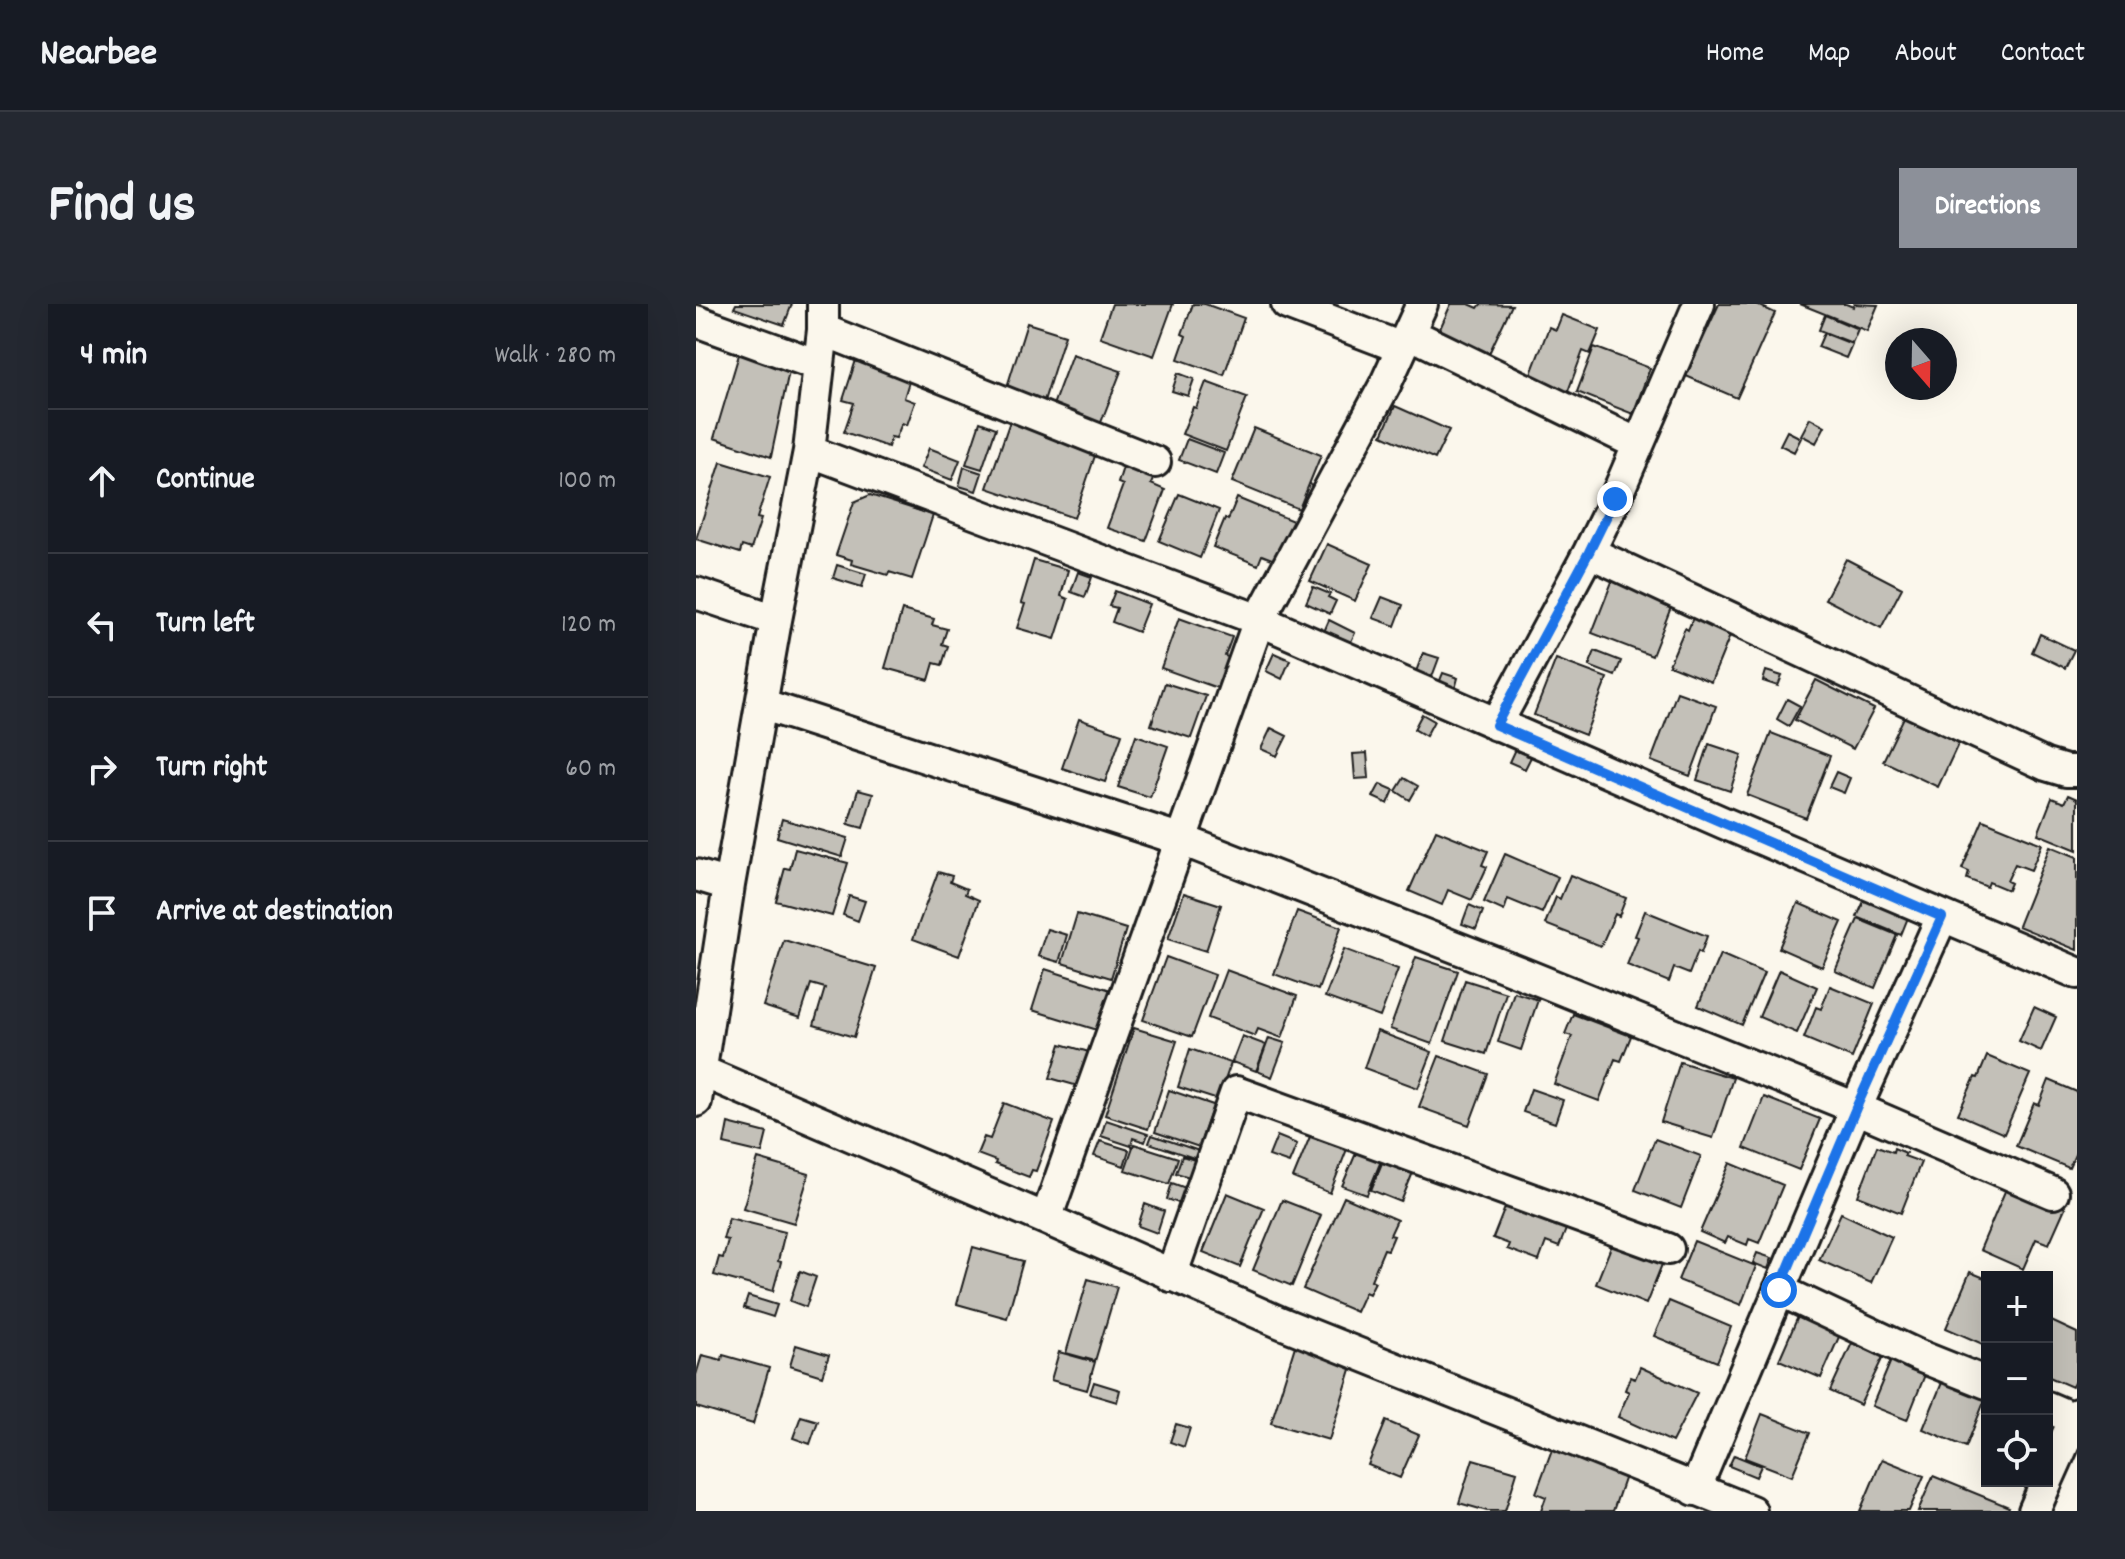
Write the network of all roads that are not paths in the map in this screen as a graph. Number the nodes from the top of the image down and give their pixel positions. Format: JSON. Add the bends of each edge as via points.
{"nodes":[{"id":1,"x":1287,"y":304,"type":"edge"},
{"id":2,"x":1422,"y":304,"type":"edge"},
{"id":3,"x":1699,"y":304,"type":"edge"},
{"id":4,"x":823,"y":317,"type":"edge"},
{"id":5,"x":696,"y":321,"type":"edge"},
{"id":6,"x":1406,"y":340,"type":"junction"},
{"id":7,"x":818,"y":365,"type":"junction"},
{"id":8,"x":1638,"y":444,"type":"junction"},
{"id":9,"x":809,"y":451,"type":"junction"},
{"id":10,"x":1155,"y":462,"type":"dead end"},
{"id":11,"x":1589,"y":552,"type":"junction"},
{"id":12,"x":696,"y":593,"type":"edge"},
{"id":13,"x":776,"y":620,"type":"junction"},
{"id":14,"x":1259,"y":620,"type":"junction"},
{"id":15,"x":761,"y":704,"type":"junction"},
{"id":16,"x":1496,"y":725,"type":"junction"},
{"id":17,"x":2077,"y":771,"type":"edge"},
{"id":18,"x":1182,"y":840,"type":"junction"},
{"id":19,"x":696,"y":875,"type":"edge"},
{"id":20,"x":729,"y":885,"type":"junction"},
{"id":21,"x":1942,"y":917,"type":"junction"},
{"id":22,"x":2077,"y":973,"type":"edge"},
{"id":23,"x":701,"y":1071,"type":"junction"},
{"id":24,"x":696,"y":1101,"type":"edge"},
{"id":25,"x":1856,"y":1108,"type":"junction"},
{"id":26,"x":2053,"y":1193,"type":"dead end"},
{"id":27,"x":1046,"y":1219,"type":"junction"},
{"id":28,"x":1668,"y":1249,"type":"dead end"},
{"id":29,"x":1171,"y":1276,"type":"junction"},
{"id":30,"x":1779,"y":1290,"type":"junction"},
{"id":31,"x":1981,"y":1381,"type":"edge"},
{"id":32,"x":2066,"y":1413,"type":"edge"},
{"id":33,"x":2053,"y":1460,"type":"edge"},
{"id":34,"x":2044,"y":1487,"type":"edge"},
{"id":35,"x":1695,"y":1490,"type":"junction"},
{"id":36,"x":1751,"y":1511,"type":"edge"},
{"id":37,"x":2034,"y":1511,"type":"edge"}],
"edges":[{"from":1,"to":6,"type":"street"},
{"from":2,"to":6,"type":"street"},
{"from":3,"to":8,"type":"street"},
{"from":4,"to":7,"type":"street"},
{"from":4,"to":10,"type":"street"},
{"from":5,"to":7,"type":"street"},
{"from":6,"to":8,"type":"street"},
{"from":6,"to":14,"type":"street"},
{"from":7,"to":9,"type":"street"},
{"from":8,"to":11,"type":"street"},
{"from":9,"to":13,"type":"street"},
{"from":9,"to":14,"type":"street"},
{"from":11,"to":16,"type":"street"},
{"from":11,"to":17,"type":"street","via":[[2046,765]]},
{"from":12,"to":13,"type":"street"},
{"from":13,"to":15,"type":"street"},
{"from":14,"to":16,"type":"street"},
{"from":14,"to":18,"type":"street"},
{"from":15,"to":18,"type":"street"},
{"from":15,"to":20,"type":"street"},
{"from":16,"to":21,"type":"street"},
{"from":18,"to":25,"type":"street"},
{"from":18,"to":27,"type":"street"},
{"from":19,"to":20,"type":"street"},
{"from":20,"to":23,"type":"street"},
{"from":21,"to":22,"type":"street"},
{"from":21,"to":25,"type":"street"},
{"from":23,"to":24,"type":"street"},
{"from":23,"to":27,"type":"street"},
{"from":25,"to":26,"type":"street"},
{"from":25,"to":30,"type":"street"},
{"from":27,"to":29,"type":"street"},
{"from":28,"to":29,"type":"street","via":[[1236,1092]]},
{"from":29,"to":35,"type":"street"},
{"from":30,"to":31,"type":"street"},
{"from":30,"to":35,"type":"street"},
{"from":32,"to":33,"type":"street"},
{"from":34,"to":37,"type":"street"},
{"from":35,"to":36,"type":"street"}]}
